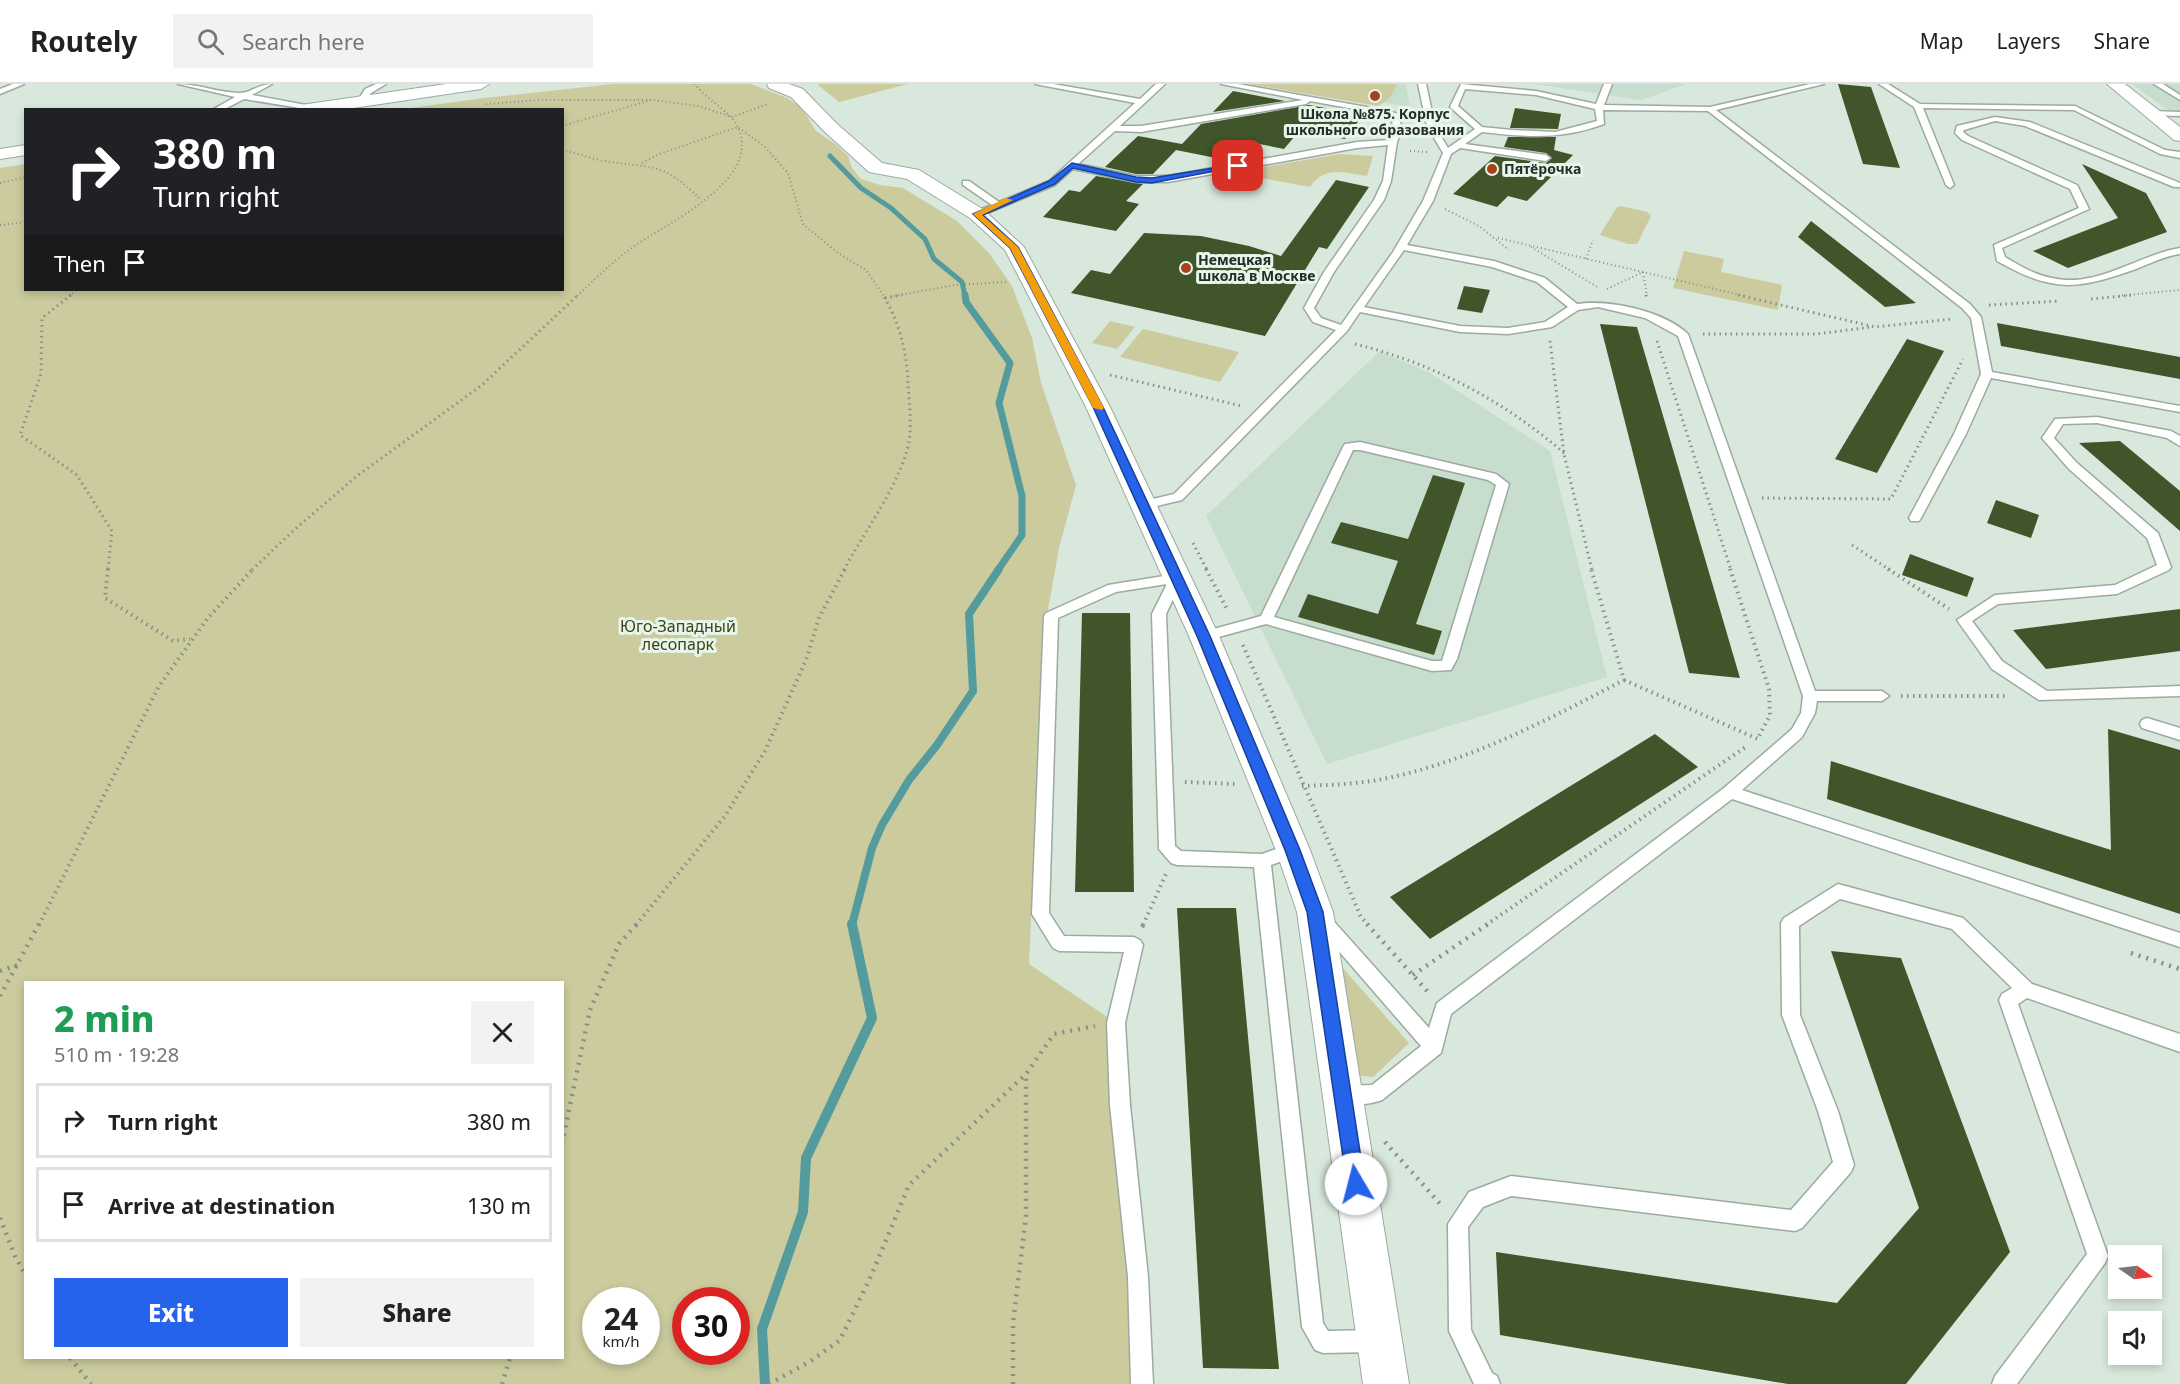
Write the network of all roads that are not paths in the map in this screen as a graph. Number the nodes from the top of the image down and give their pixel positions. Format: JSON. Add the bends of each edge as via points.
{"nodes":[{"id":1,"x":20,"y":84,"type":"edge"},
{"id":2,"x":182,"y":84,"type":"edge"},
{"id":3,"x":268,"y":84,"type":"edge"},
{"id":4,"x":382,"y":84,"type":"edge"},
{"id":5,"x":481,"y":84,"type":"edge"},
{"id":6,"x":774,"y":84,"type":"edge"},
{"id":7,"x":1039,"y":84,"type":"edge"},
{"id":8,"x":1161,"y":84,"type":"edge"},
{"id":9,"x":1225,"y":84,"type":"edge"},
{"id":10,"x":1422,"y":84,"type":"edge"},
{"id":11,"x":1608,"y":84,"type":"edge"},
{"id":12,"x":1820,"y":84,"type":"edge"},
{"id":13,"x":1883,"y":84,"type":"edge"},
{"id":14,"x":2115,"y":84,"type":"edge"},
{"id":15,"x":2158,"y":84,"type":"edge"},
{"id":16,"x":0,"y":92,"type":"edge"},
{"id":17,"x":243,"y":96,"type":"junction"},
{"id":18,"x":2180,"y":98,"type":"edge"},
{"id":19,"x":1318,"y":100,"type":"junction"},
{"id":20,"x":361,"y":102,"type":"junction"},
{"id":21,"x":1142,"y":102,"type":"junction"},
{"id":22,"x":1918,"y":106,"type":"junction"},
{"id":23,"x":1599,"y":107,"type":"junction"},
{"id":24,"x":220,"y":108,"type":"edge"},
{"id":25,"x":304,"y":108,"type":"edge"},
{"id":26,"x":316,"y":108,"type":"edge"},
{"id":27,"x":1710,"y":109,"type":"junction"},
{"id":28,"x":2151,"y":112,"type":"junction"},
{"id":29,"x":2180,"y":114,"type":"edge"},
{"id":30,"x":1113,"y":128,"type":"junction"},
{"id":31,"x":1480,"y":129,"type":"junction"},
{"id":32,"x":2180,"y":136,"type":"edge"},
{"id":33,"x":1394,"y":142,"type":"junction"},
{"id":34,"x":1458,"y":145,"type":"junction"},
{"id":35,"x":24,"y":150,"type":"edge"},
{"id":36,"x":2163,"y":152,"type":"junction"},
{"id":37,"x":1447,"y":153,"type":"junction"},
{"id":38,"x":0,"y":154,"type":"edge"},
{"id":39,"x":2180,"y":155,"type":"edge"},
{"id":40,"x":1546,"y":158,"type":"dead end"},
{"id":41,"x":2168,"y":163,"type":"dead end"},
{"id":42,"x":1072,"y":166,"type":"junction"},
{"id":43,"x":2173,"y":174,"type":"dead end"},
{"id":44,"x":966,"y":183,"type":"dead end"},
{"id":45,"x":1950,"y":185,"type":"dead end"},
{"id":46,"x":2179,"y":186,"type":"edge"},
{"id":47,"x":998,"y":205,"type":"junction"},
{"id":48,"x":977,"y":214,"type":"junction"},
{"id":49,"x":1401,"y":247,"type":"junction"},
{"id":50,"x":2180,"y":251,"type":"edge"},
{"id":51,"x":1575,"y":307,"type":"junction"},
{"id":52,"x":1359,"y":309,"type":"junction"},
{"id":53,"x":1343,"y":329,"type":"junction"},
{"id":54,"x":1987,"y":374,"type":"junction"},
{"id":55,"x":2180,"y":409,"type":"edge"},
{"id":56,"x":2180,"y":442,"type":"edge"},
{"id":57,"x":1153,"y":503,"type":"junction"},
{"id":58,"x":1915,"y":518,"type":"dead end"},
{"id":59,"x":1176,"y":578,"type":"junction"},
{"id":60,"x":1266,"y":619,"type":"junction"},
{"id":61,"x":1204,"y":636,"type":"junction"},
{"id":62,"x":2180,"y":691,"type":"edge"},
{"id":63,"x":1810,"y":696,"type":"junction"},
{"id":64,"x":1882,"y":696,"type":"road end"},
{"id":65,"x":2147,"y":724,"type":"dead end"},
{"id":66,"x":2180,"y":734,"type":"edge"},
{"id":67,"x":1730,"y":792,"type":"junction"},
{"id":68,"x":1293,"y":850,"type":"junction"},
{"id":69,"x":1262,"y":861,"type":"junction"},
{"id":70,"x":1315,"y":912,"type":"junction"},
{"id":71,"x":2180,"y":940,"type":"edge"},
{"id":72,"x":2026,"y":990,"type":"junction"},
{"id":73,"x":2180,"y":1043,"type":"edge"},
{"id":74,"x":1434,"y":1047,"type":"junction"},
{"id":75,"x":1342,"y":1095,"type":"junction"},
{"id":76,"x":1379,"y":1341,"type":"junction"},
{"id":77,"x":1142,"y":1384,"type":"edge"},
{"id":78,"x":1386,"y":1384,"type":"edge"},
{"id":79,"x":1489,"y":1384,"type":"edge"},
{"id":80,"x":2003,"y":1384,"type":"edge"}],
"edges":[{"from":1,"to":16,"type":"lane"},
{"from":2,"to":17,"type":"lane"},
{"from":3,"to":17,"type":"lane"},
{"from":4,"to":20,"type":"lane","via":[[368,91]]},
{"from":5,"to":20,"type":"street"},
{"from":6,"to":48,"type":"street","via":[[797,93],[876,168],[912,174]]},
{"from":7,"to":21,"type":"lane"},
{"from":8,"to":21,"type":"lane"},
{"from":9,"to":19,"type":"lane"},
{"from":10,"to":37,"type":"lane","via":[[1431,126]]},
{"from":11,"to":23,"type":"lane"},
{"from":12,"to":27,"type":"lane"},
{"from":13,"to":22,"type":"lane"},
{"from":14,"to":28,"type":"street"},
{"from":15,"to":18,"type":"lane"},
{"from":17,"to":24,"type":"lane"},
{"from":17,"to":25,"type":"lane"},
{"from":19,"to":30,"type":"lane","via":[[1142,129]]},
{"from":19,"to":33,"type":"lane","via":[[1395,116],[1398,129]]},
{"from":20,"to":26,"type":"street"},
{"from":21,"to":30,"type":"lane"},
{"from":22,"to":36,"type":"lane","via":[[2074,108]]},
{"from":22,"to":45,"type":"lane"},
{"from":23,"to":27,"type":"lane"},
{"from":23,"to":31,"type":"lane","via":[[1601,122],[1577,132],[1544,136]]},
{"from":23,"to":31,"type":"lane","via":[[1536,93],[1462,86],[1454,107]]},
{"from":27,"to":54,"type":"lane","via":[[1966,306],[1976,317]]},
{"from":28,"to":29,"type":"lane"},
{"from":28,"to":32,"type":"street"},
{"from":30,"to":42,"type":"lane"},
{"from":31,"to":34,"type":"lane"},
{"from":33,"to":42,"type":"lane","via":[[1152,180]]},
{"from":33,"to":53,"type":"lane","via":[[1379,200],[1309,308],[1317,320]]},
{"from":34,"to":37,"type":"lane"},
{"from":34,"to":40,"type":"lane"},
{"from":35,"to":38,"type":"street"},
{"from":36,"to":39,"type":"lane"},
{"from":36,"to":41,"type":"lane"},
{"from":37,"to":49,"type":"lane","via":[[1428,201]]},
{"from":42,"to":47,"type":"lane","via":[[1052,183]]},
{"from":43,"to":46,"type":"lane"},
{"from":44,"to":47,"type":"lane"},
{"from":46,"to":50,"type":"lane","via":[[2019,122],[1995,119],[1960,128],[1959,133],[1965,138],[2074,187],[2084,209],[1997,247],[2000,259],[2021,272],[2067,285],[2088,282]]},
{"from":47,"to":48,"type":"lane"},
{"from":48,"to":57,"type":"street","via":[[1014,247]]},
{"from":49,"to":51,"type":"lane","via":[[1494,264],[1541,280]]},
{"from":49,"to":52,"type":"lane"},
{"from":51,"to":52,"type":"lane","via":[[1548,325],[1508,331],[1460,329]]},
{"from":51,"to":63,"type":"lane","via":[[1598,304],[1643,314],[1683,334]]},
{"from":52,"to":53,"type":"lane"},
{"from":53,"to":57,"type":"lane","via":[[1178,497]]},
{"from":54,"to":55,"type":"lane"},
{"from":54,"to":58,"type":"lane"},
{"from":56,"to":62,"type":"lane","via":[[2171,435],[2097,420],[2059,421],[2048,438],[2073,466],[2153,536],[2164,567],[2117,589],[1995,600],[1964,620],[1997,665],[2044,696]]},
{"from":57,"to":59,"type":"street"},
{"from":59,"to":61,"type":"street"},
{"from":59,"to":69,"type":"lane","via":[[1159,614],[1167,849],[1177,858]]},
{"from":59,"to":77,"type":"lane","via":[[1113,588],[1051,616],[1040,914],[1059,943],[1134,945],[1116,1023],[1120,1105],[1138,1277]]},
{"from":60,"to":60,"type":"lane","via":[[1349,447],[1360,446],[1481,474],[1503,484],[1446,666],[1432,666]]},
{"from":60,"to":61,"type":"lane"},
{"from":61,"to":68,"type":"street"},
{"from":63,"to":64,"type":"lane"},
{"from":63,"to":67,"type":"lane","via":[[1808,713],[1797,733]]},
{"from":65,"to":66,"type":"lane"},
{"from":67,"to":71,"type":"lane"},
{"from":67,"to":74,"type":"lane","via":[[1443,1009]]},
{"from":68,"to":69,"type":"lane"},
{"from":68,"to":70,"type":"street"},
{"from":69,"to":76,"type":"lane","via":[[1313,1327],[1323,1342]]},
{"from":70,"to":74,"type":"lane"},
{"from":70,"to":75,"type":"street"},
{"from":72,"to":73,"type":"lane"},
{"from":72,"to":79,"type":"lane","via":[[1957,923],[1838,891],[1790,923],[1791,1016],[1828,1111],[1844,1165],[1795,1221],[1511,1186],[1476,1199],[1458,1224],[1460,1331]]},
{"from":72,"to":80,"type":"lane","via":[[2008,1000],[2098,1256]]},
{"from":74,"to":75,"type":"lane","via":[[1375,1094]]},
{"from":75,"to":76,"type":"street"},
{"from":76,"to":78,"type":"street"}]}
